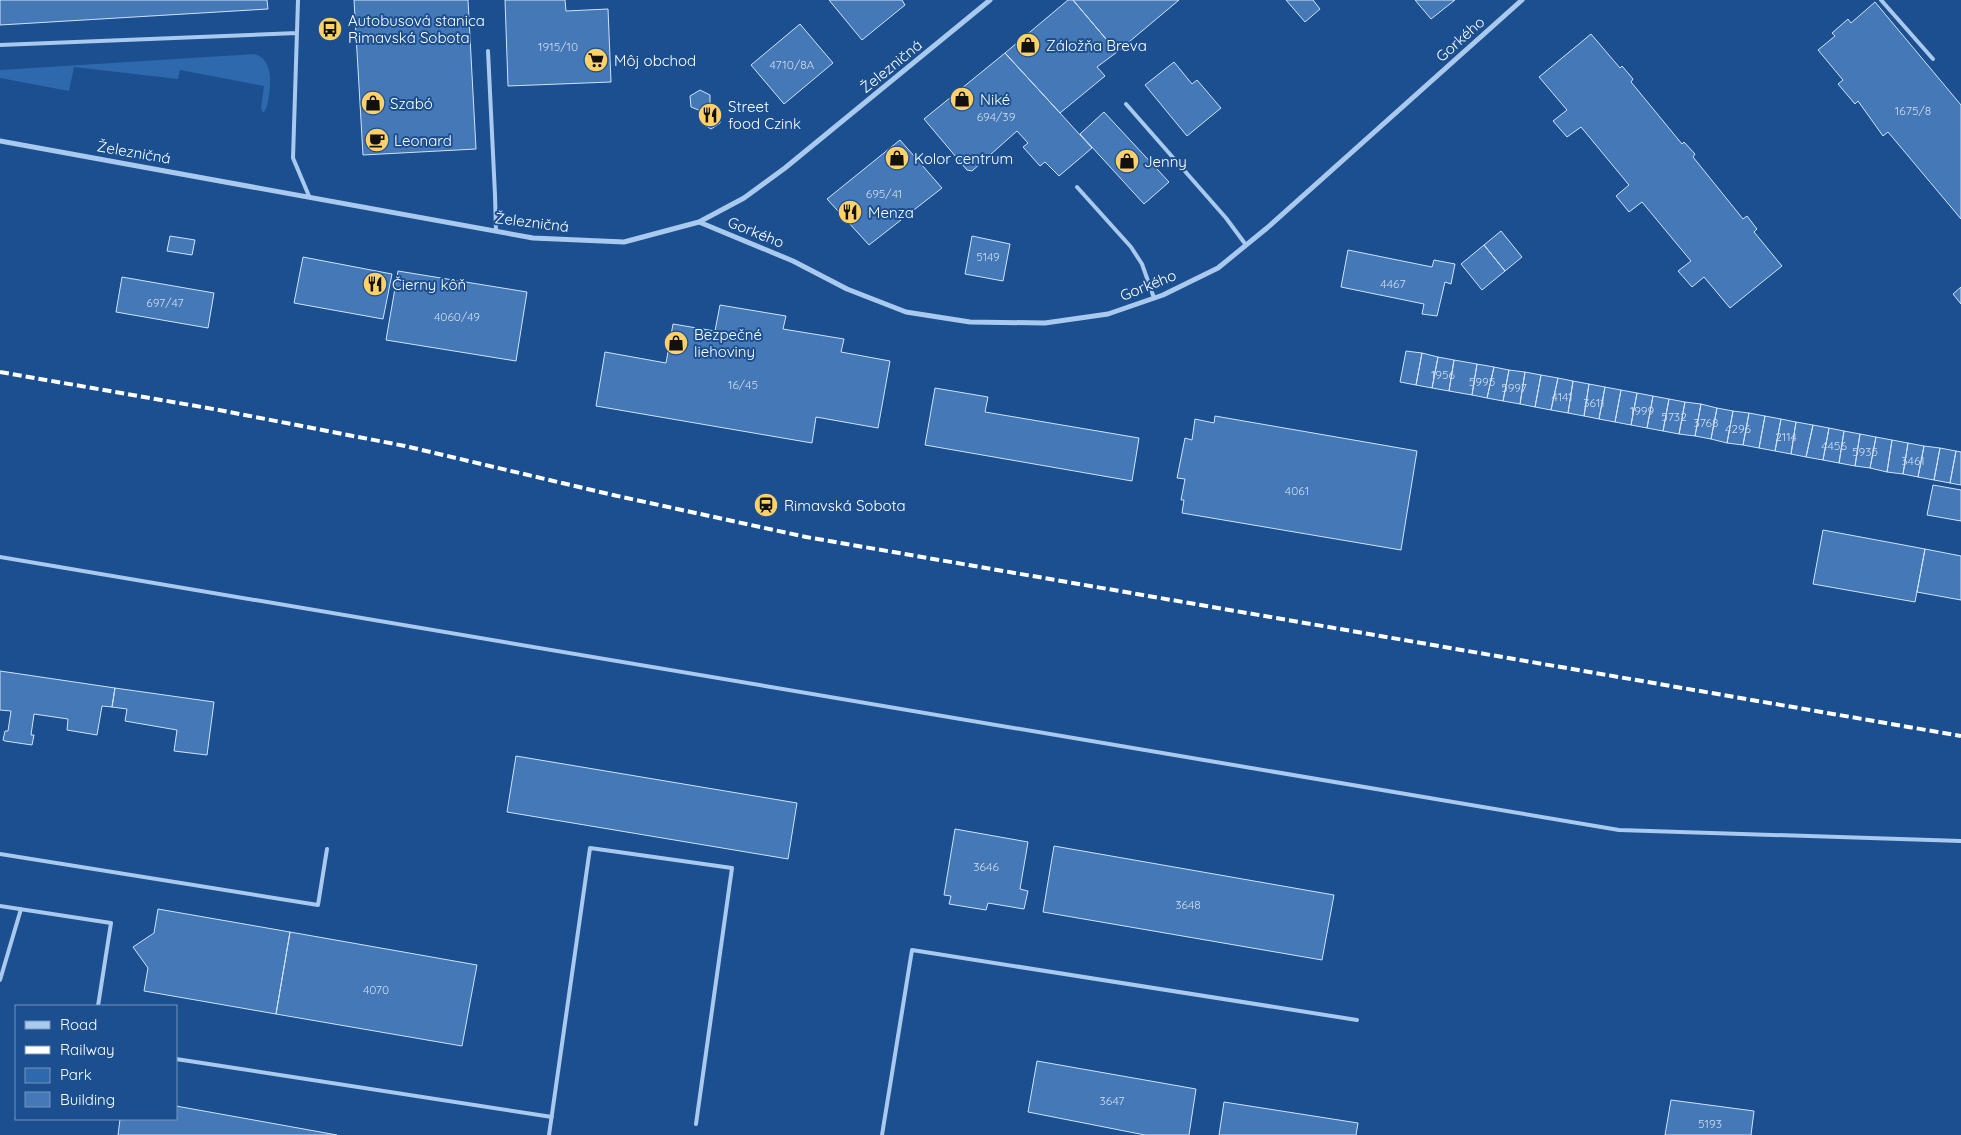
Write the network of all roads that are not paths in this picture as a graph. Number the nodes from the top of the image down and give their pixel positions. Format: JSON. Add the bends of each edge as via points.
{"nodes":[{"id":1,"x":298,"y":0,"type":"edge"},
{"id":2,"x":990,"y":0,"type":"edge"},
{"id":3,"x":1522,"y":0,"type":"edge"},
{"id":4,"x":1881,"y":0,"type":"edge"},
{"id":5,"x":297,"y":33,"type":"junction"},
{"id":6,"x":0,"y":45,"type":"edge"},
{"id":7,"x":488,"y":51,"type":"dead end"},
{"id":8,"x":1933,"y":59,"type":"dead end"},
{"id":9,"x":1126,"y":104,"type":"dead end"},
{"id":10,"x":0,"y":141,"type":"edge"},
{"id":11,"x":1077,"y":187,"type":"dead end"},
{"id":12,"x":309,"y":196,"type":"junction"},
{"id":13,"x":699,"y":222,"type":"junction"},
{"id":14,"x":496,"y":231,"type":"junction"},
{"id":15,"x":1246,"y":245,"type":"junction"},
{"id":16,"x":1154,"y":298,"type":"junction"},
{"id":17,"x":0,"y":557,"type":"edge"},
{"id":18,"x":1961,"y":841,"type":"edge"},
{"id":19,"x":327,"y":849,"type":"dead end"},
{"id":20,"x":0,"y":854,"type":"edge"},
{"id":21,"x":0,"y":906,"type":"edge"},
{"id":22,"x":21,"y":909,"type":"junction"},
{"id":23,"x":0,"y":980,"type":"edge"},
{"id":24,"x":98,"y":1005,"type":"edge"},
{"id":25,"x":1357,"y":1020,"type":"dead end"},
{"id":26,"x":178,"y":1059,"type":"edge"},
{"id":27,"x":552,"y":1117,"type":"junction"},
{"id":28,"x":696,"y":1124,"type":"dead end"},
{"id":29,"x":549,"y":1135,"type":"edge"},
{"id":30,"x":882,"y":1135,"type":"edge"}],
"edges":[{"from":1,"to":5,"type":"lane"},
{"from":2,"to":13,"type":"street","name":"Železničná","via":[[785,168],[744,198]]},
{"from":3,"to":15,"type":"street","name":"Gorkého"},
{"from":4,"to":8,"type":"lane"},
{"from":5,"to":6,"type":"lane"},
{"from":5,"to":12,"type":"lane","via":[[293,158]]},
{"from":7,"to":14,"type":"lane"},
{"from":9,"to":15,"type":"lane"},
{"from":10,"to":12,"type":"street","name":"Železničná"},
{"from":11,"to":16,"type":"lane","via":[[1131,247],[1142,264]]},
{"from":12,"to":14,"type":"street","name":"Železničná"},
{"from":13,"to":14,"type":"street","name":"Železničná","via":[[624,242],[533,238]]},
{"from":13,"to":16,"type":"street","name":"Gorkého","via":[[793,261],[846,289],[906,312],[970,322],[1045,323],[1108,314]]},
{"from":15,"to":16,"type":"street","name":"Gorkého","via":[[1218,268]]},
{"from":17,"to":18,"type":"lane","via":[[1619,830]]},
{"from":19,"to":20,"type":"lane","via":[[318,906]]},
{"from":21,"to":22,"type":"lane"},
{"from":22,"to":23,"type":"lane"},
{"from":22,"to":24,"type":"lane","via":[[111,923]]},
{"from":25,"to":30,"type":"lane","via":[[912,950]]},
{"from":26,"to":27,"type":"lane"},
{"from":27,"to":28,"type":"lane","via":[[590,848],[732,868]]},
{"from":27,"to":29,"type":"lane"}]}
